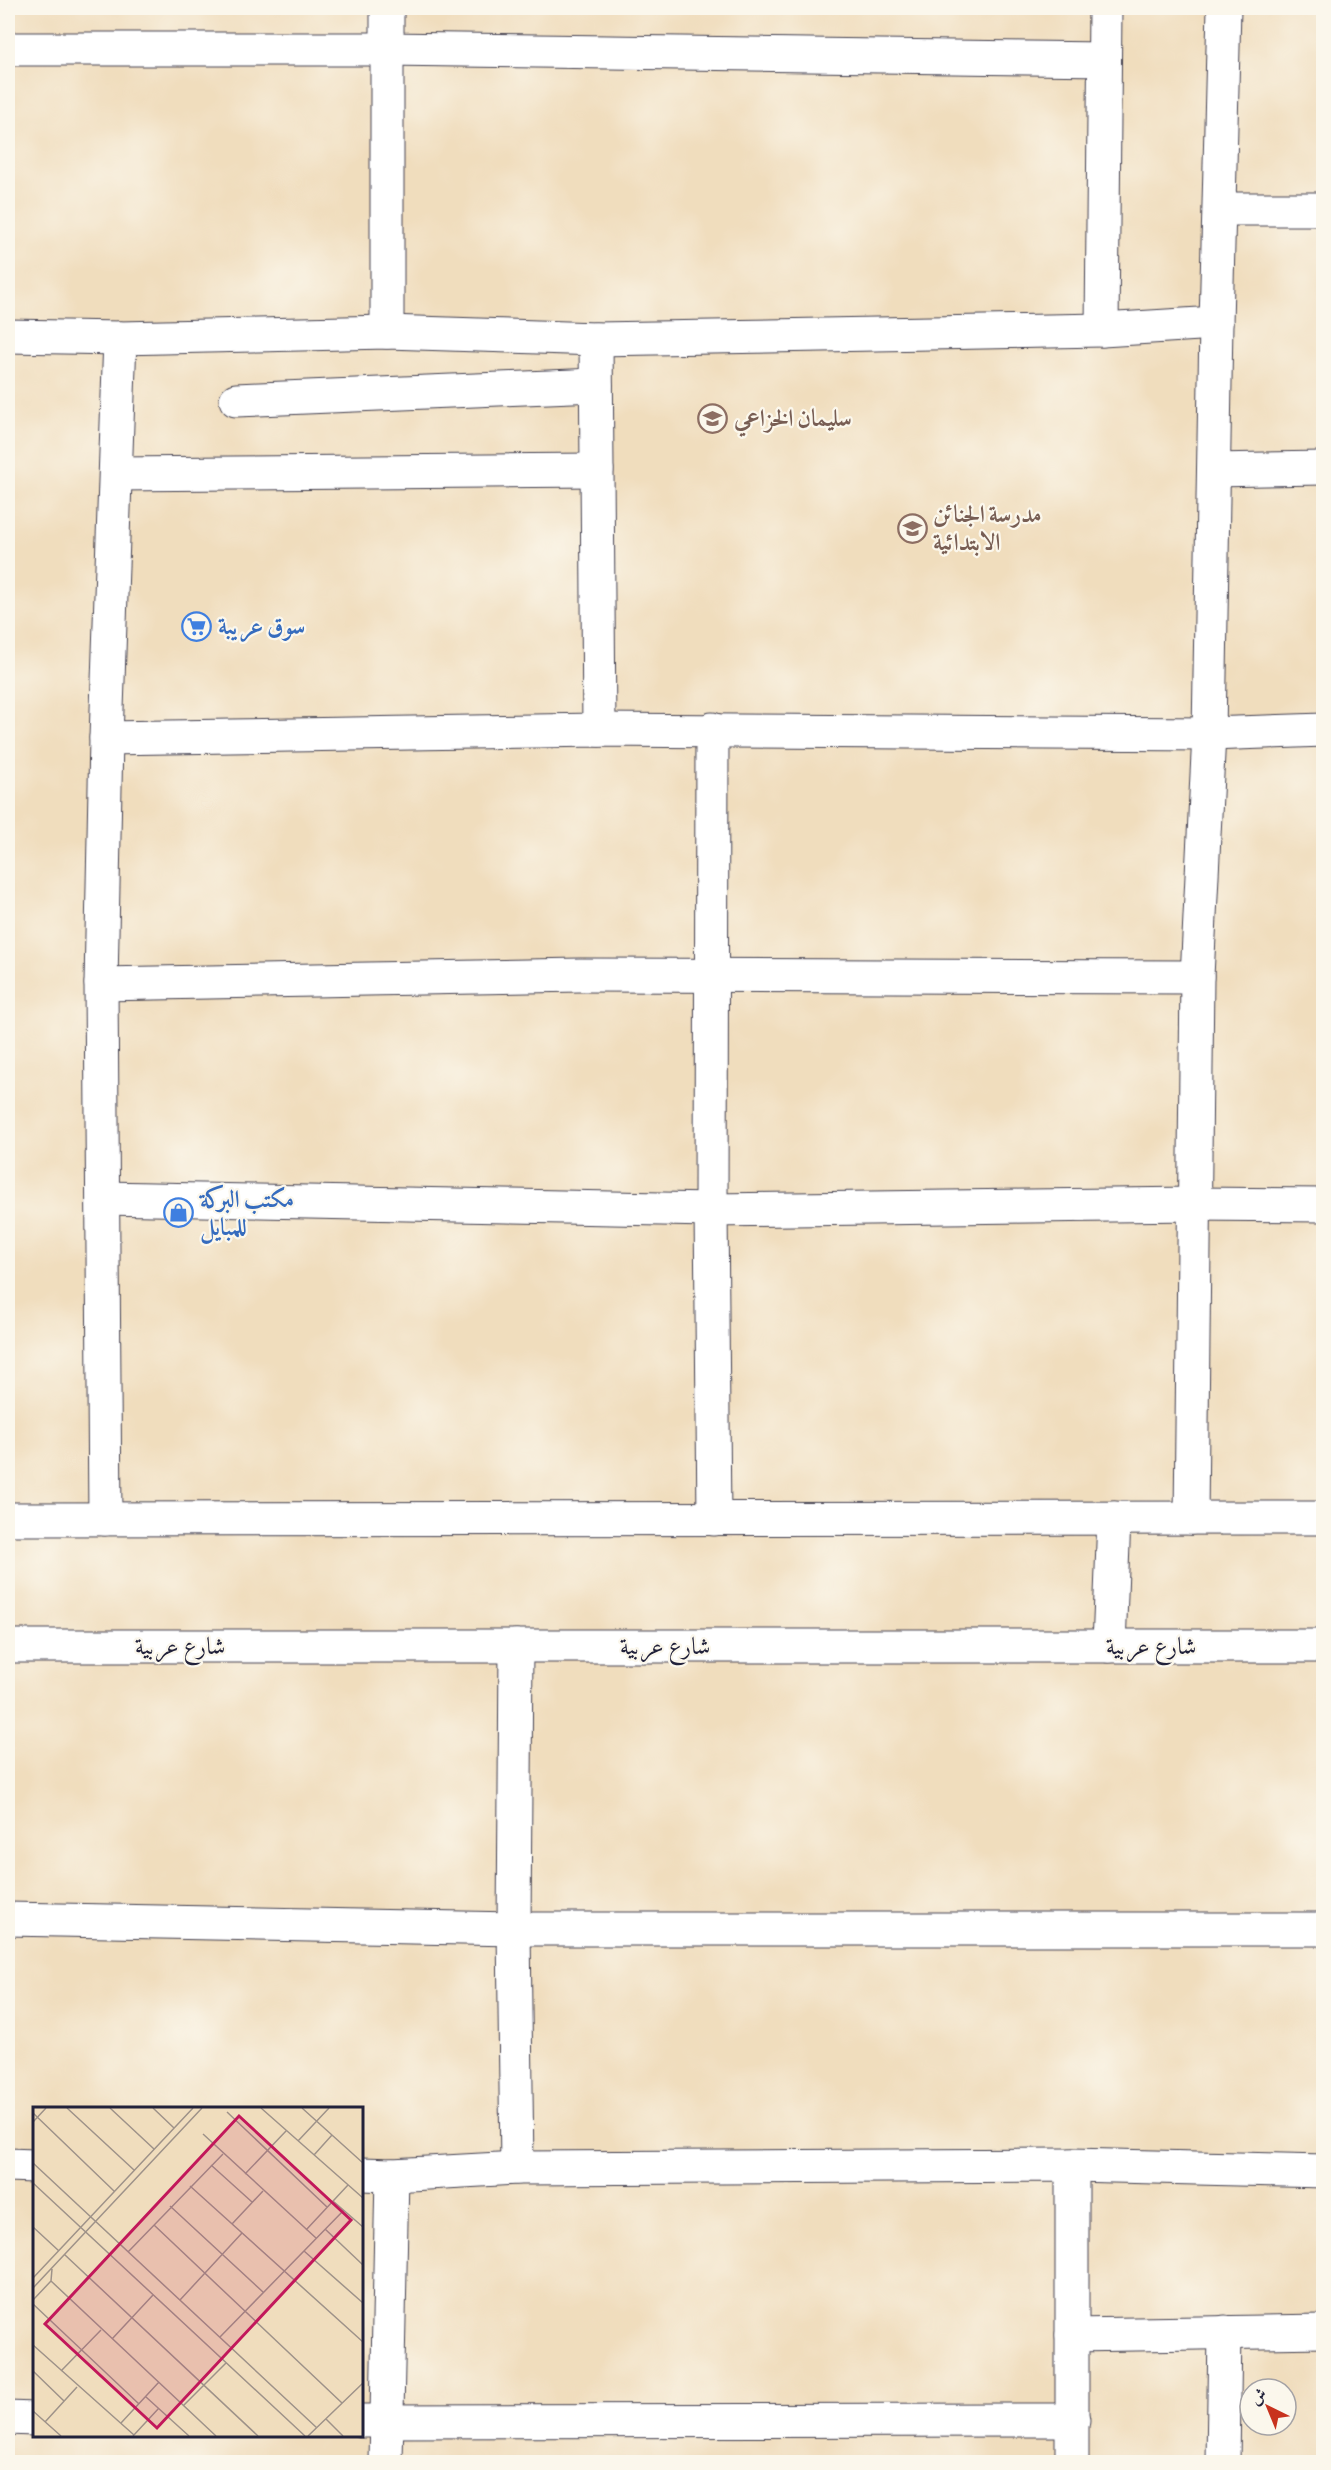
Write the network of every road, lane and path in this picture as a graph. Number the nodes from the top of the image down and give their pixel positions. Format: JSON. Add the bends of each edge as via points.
{"nodes":[{"id":1,"x":387,"y":8,"type":"edge"},
{"id":2,"x":1105,"y":8,"type":"edge"},
{"id":3,"x":1224,"y":8,"type":"edge"},
{"id":4,"x":8,"y":49,"type":"edge"},
{"id":5,"x":386,"y":49,"type":"junction"},
{"id":6,"x":1104,"y":58,"type":"junction"},
{"id":7,"x":1220,"y":208,"type":"junction"},
{"id":8,"x":1323,"y":209,"type":"edge"},
{"id":9,"x":1216,"y":323,"type":"junction"},
{"id":10,"x":1102,"y":330,"type":"junction"},
{"id":11,"x":387,"y":332,"type":"junction"},
{"id":12,"x":8,"y":336,"type":"edge"},
{"id":13,"x":120,"y":338,"type":"junction"},
{"id":14,"x":596,"y":339,"type":"junction"},
{"id":15,"x":596,"y":385,"type":"junction"},
{"id":16,"x":236,"y":400,"type":"dead end"},
{"id":17,"x":1323,"y":468,"type":"edge"},
{"id":18,"x":597,"y":470,"type":"junction"},
{"id":19,"x":1214,"y":470,"type":"junction"},
{"id":20,"x":116,"y":474,"type":"junction"},
{"id":21,"x":712,"y":729,"type":"junction"},
{"id":22,"x":599,"y":730,"type":"junction"},
{"id":23,"x":1323,"y":730,"type":"edge"},
{"id":24,"x":1209,"y":734,"type":"junction"},
{"id":25,"x":106,"y":738,"type":"junction"},
{"id":26,"x":711,"y":975,"type":"junction"},
{"id":27,"x":1197,"y":977,"type":"junction"},
{"id":28,"x":101,"y":984,"type":"junction"},
{"id":29,"x":104,"y":1198,"type":"junction"},
{"id":30,"x":1195,"y":1204,"type":"junction"},
{"id":31,"x":1323,"y":1205,"type":"edge"},
{"id":32,"x":711,"y":1210,"type":"junction"},
{"id":33,"x":1114,"y":1518,"type":"junction"},
{"id":34,"x":1191,"y":1518,"type":"junction"},
{"id":35,"x":1323,"y":1518,"type":"edge"},
{"id":36,"x":8,"y":1519,"type":"edge"},
{"id":37,"x":105,"y":1519,"type":"junction"},
{"id":38,"x":714,"y":1519,"type":"junction"},
{"id":39,"x":8,"y":1646,"type":"edge"},
{"id":40,"x":516,"y":1646,"type":"junction"},
{"id":41,"x":1109,"y":1646,"type":"junction"},
{"id":42,"x":1323,"y":1646,"type":"edge"},
{"id":43,"x":8,"y":1919,"type":"edge"},
{"id":44,"x":514,"y":1929,"type":"junction"},
{"id":45,"x":1323,"y":1929,"type":"edge"},
{"id":46,"x":8,"y":2165,"type":"edge"},
{"id":47,"x":1072,"y":2165,"type":"junction"},
{"id":48,"x":33,"y":2166,"type":"edge"},
{"id":49,"x":517,"y":2168,"type":"junction"},
{"id":50,"x":1323,"y":2171,"type":"edge"},
{"id":51,"x":377,"y":2175,"type":"edge"},
{"id":52,"x":1323,"y":2331,"type":"edge"},
{"id":53,"x":1226,"y":2332,"type":"junction"},
{"id":54,"x":1072,"y":2335,"type":"junction"},
{"id":55,"x":8,"y":2418,"type":"edge"},
{"id":56,"x":33,"y":2419,"type":"edge"},
{"id":57,"x":1073,"y":2420,"type":"junction"},
{"id":58,"x":374,"y":2421,"type":"edge"},
{"id":59,"x":386,"y":2463,"type":"edge"},
{"id":60,"x":1072,"y":2463,"type":"edge"},
{"id":61,"x":1223,"y":2463,"type":"edge"}],
"edges":[{"from":1,"to":5,"type":"street"},
{"from":2,"to":6,"type":"street"},
{"from":3,"to":7,"type":"street"},
{"from":4,"to":5,"type":"street"},
{"from":5,"to":6,"type":"street"},
{"from":5,"to":11,"type":"street"},
{"from":6,"to":10,"type":"street"},
{"from":7,"to":8,"type":"street"},
{"from":7,"to":9,"type":"street"},
{"from":9,"to":10,"type":"street"},
{"from":9,"to":19,"type":"street"},
{"from":10,"to":14,"type":"street"},
{"from":11,"to":13,"type":"street"},
{"from":11,"to":14,"type":"street"},
{"from":12,"to":13,"type":"street"},
{"from":13,"to":20,"type":"street"},
{"from":14,"to":15,"type":"street"},
{"from":15,"to":16,"type":"street"},
{"from":15,"to":18,"type":"street"},
{"from":17,"to":19,"type":"street"},
{"from":18,"to":20,"type":"street"},
{"from":18,"to":22,"type":"street"},
{"from":19,"to":24,"type":"street"},
{"from":20,"to":25,"type":"street"},
{"from":21,"to":22,"type":"street"},
{"from":21,"to":24,"type":"street"},
{"from":21,"to":26,"type":"street"},
{"from":22,"to":25,"type":"street"},
{"from":23,"to":24,"type":"street"},
{"from":24,"to":27,"type":"street"},
{"from":25,"to":28,"type":"street"},
{"from":26,"to":27,"type":"street"},
{"from":26,"to":28,"type":"street"},
{"from":26,"to":32,"type":"street"},
{"from":27,"to":30,"type":"street"},
{"from":28,"to":29,"type":"street"},
{"from":29,"to":32,"type":"street"},
{"from":29,"to":37,"type":"street"},
{"from":30,"to":31,"type":"street"},
{"from":30,"to":32,"type":"street"},
{"from":30,"to":34,"type":"street"},
{"from":32,"to":38,"type":"street"},
{"from":33,"to":34,"type":"street"},
{"from":33,"to":38,"type":"street"},
{"from":33,"to":41,"type":"street"},
{"from":34,"to":35,"type":"street"},
{"from":36,"to":37,"type":"street"},
{"from":37,"to":38,"type":"street"},
{"from":39,"to":40,"type":"street","name":"شارع عربية"},
{"from":40,"to":41,"type":"street","name":"شارع عربية"},
{"from":40,"to":44,"type":"street"},
{"from":41,"to":42,"type":"street","name":"شارع عربية"},
{"from":43,"to":44,"type":"street"},
{"from":44,"to":45,"type":"street"},
{"from":44,"to":49,"type":"street"},
{"from":46,"to":48,"type":"street"},
{"from":47,"to":49,"type":"street"},
{"from":47,"to":50,"type":"street"},
{"from":47,"to":54,"type":"street"},
{"from":49,"to":51,"type":"street"},
{"from":51,"to":58,"type":"street"},
{"from":52,"to":53,"type":"street"},
{"from":53,"to":54,"type":"street"},
{"from":53,"to":61,"type":"street"},
{"from":54,"to":57,"type":"street"},
{"from":55,"to":56,"type":"street"},
{"from":57,"to":58,"type":"street"},
{"from":57,"to":60,"type":"street"},
{"from":58,"to":59,"type":"street"}]}
